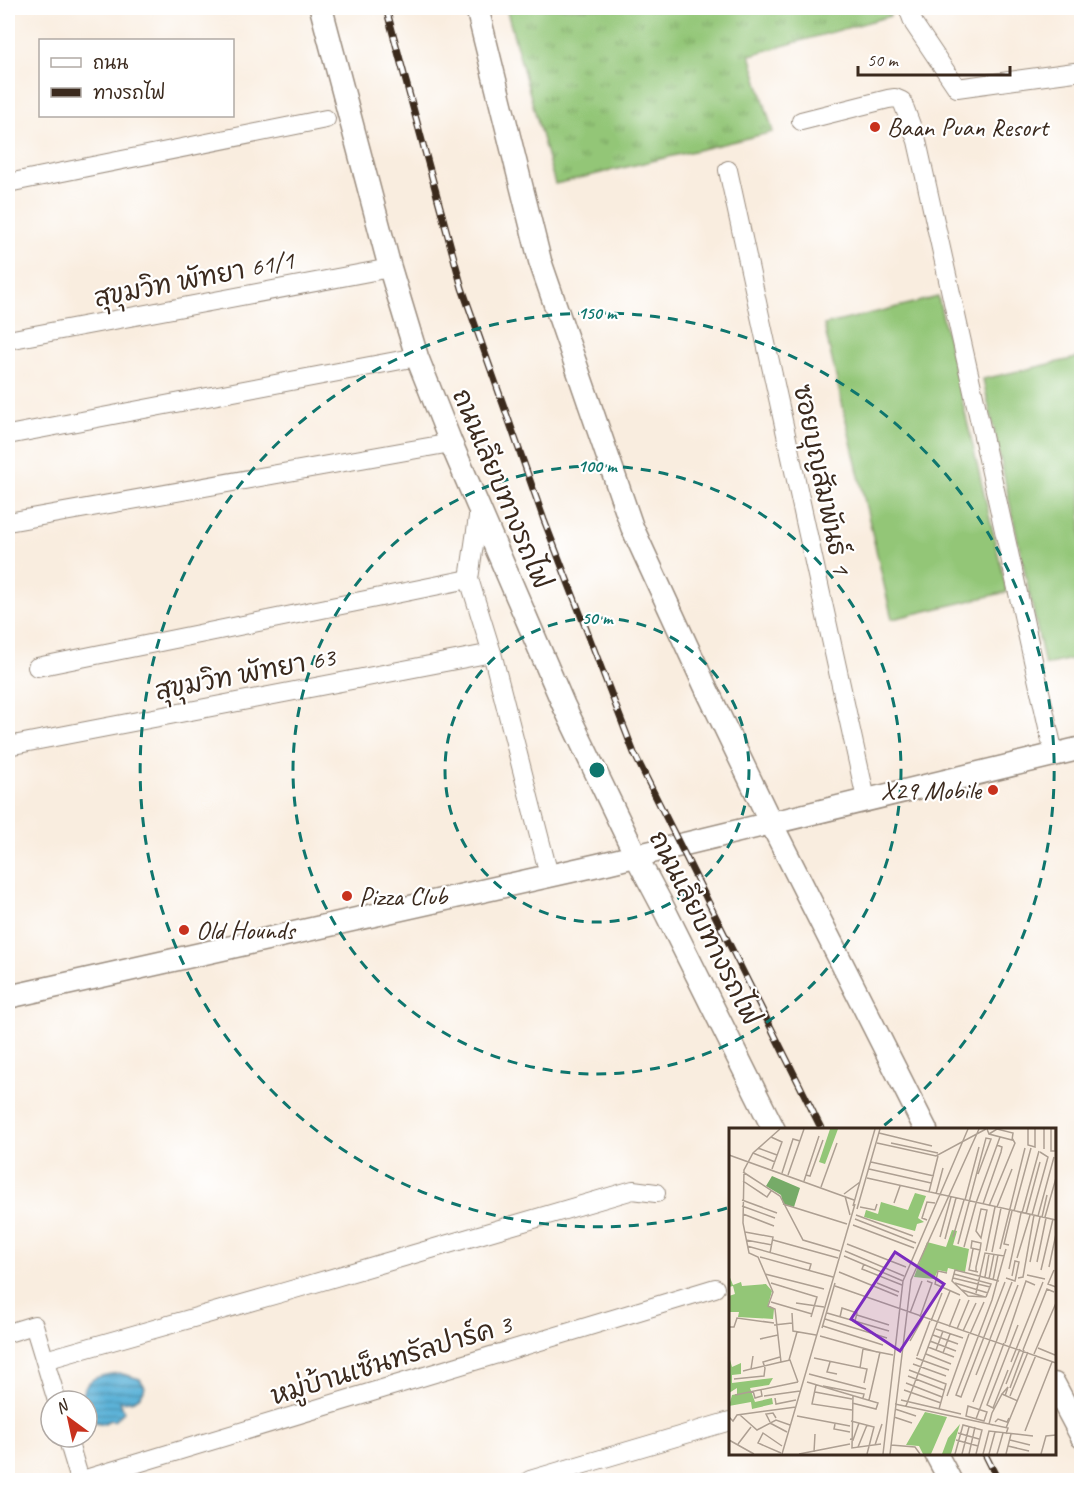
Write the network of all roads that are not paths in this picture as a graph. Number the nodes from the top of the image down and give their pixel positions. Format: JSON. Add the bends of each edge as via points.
{"nodes":[{"id":1,"x":321,"y":8,"type":"edge"},
{"id":2,"x":477,"y":8,"type":"edge"},
{"id":3,"x":908,"y":8,"type":"edge"},
{"id":4,"x":1082,"y":70,"type":"edge"},
{"id":5,"x":326,"y":119,"type":"dead end"},
{"id":6,"x":801,"y":121,"type":"dead end"},
{"id":7,"x":728,"y":170,"type":"dead end"},
{"id":8,"x":8,"y":183,"type":"edge"},
{"id":9,"x":390,"y":268,"type":"junction"},
{"id":10,"x":8,"y":340,"type":"edge"},
{"id":11,"x":417,"y":357,"type":"junction"},
{"id":12,"x":8,"y":435,"type":"edge"},
{"id":13,"x":451,"y":443,"type":"junction"},
{"id":14,"x":479,"y":510,"type":"junction"},
{"id":15,"x":8,"y":522,"type":"edge"},
{"id":16,"x":469,"y":579,"type":"junction"},
{"id":17,"x":492,"y":653,"type":"junction"},
{"id":18,"x":37,"y":667,"type":"dead end"},
{"id":19,"x":8,"y":746,"type":"edge"},
{"id":20,"x":1082,"y":748,"type":"edge"},
{"id":21,"x":1054,"y":754,"type":"junction"},
{"id":22,"x":866,"y":799,"type":"junction"},
{"id":23,"x":771,"y":823,"type":"junction"},
{"id":24,"x":636,"y":856,"type":"junction"},
{"id":25,"x":549,"y":875,"type":"junction"},
{"id":26,"x":8,"y":997,"type":"edge"},
{"id":27,"x":773,"y":1128,"type":"edge"},
{"id":28,"x":925,"y":1128,"type":"edge"},
{"id":29,"x":656,"y":1193,"type":"dead end"},
{"id":30,"x":715,"y":1288,"type":"dead end"},
{"id":31,"x":8,"y":1333,"type":"edge"},
{"id":32,"x":45,"y":1360,"type":"junction"},
{"id":33,"x":1056,"y":1388,"type":"edge"},
{"id":34,"x":53,"y":1389,"type":"edge"},
{"id":35,"x":729,"y":1421,"type":"edge"},
{"id":36,"x":1082,"y":1437,"type":"edge"},
{"id":37,"x":71,"y":1449,"type":"edge"},
{"id":38,"x":937,"y":1455,"type":"edge"},
{"id":39,"x":81,"y":1480,"type":"edge"},
{"id":40,"x":530,"y":1480,"type":"edge"},
{"id":41,"x":950,"y":1480,"type":"edge"}],
"edges":[{"from":1,"to":9,"type":"street","name":"ถนนเลียบทางรถไฟ"},
{"from":2,"to":23,"type":"street","via":[[540,261],[632,527]]},
{"from":3,"to":4,"type":"street","via":[[914,24],[957,88]]},
{"from":5,"to":8,"type":"street"},
{"from":6,"to":21,"type":"street","via":[[888,99],[902,101],[917,141]]},
{"from":7,"to":22,"type":"street","name":"ซอยบุญสัมพันธ์ 1"},
{"from":9,"to":10,"type":"street","name":"สุขุมวิท พัทยา 61/1"},
{"from":9,"to":11,"type":"street","name":"ถนนเลียบทางรถไฟ"},
{"from":11,"to":12,"type":"street"},
{"from":11,"to":13,"type":"street","name":"ถนนเลียบทางรถไฟ"},
{"from":13,"to":14,"type":"street","name":"ถนนเลียบทางรถไฟ"},
{"from":13,"to":15,"type":"street"},
{"from":14,"to":16,"type":"street"},
{"from":14,"to":24,"type":"street","name":"ถนนเลียบทางรถไฟ","via":[[564,706]]},
{"from":16,"to":17,"type":"street"},
{"from":16,"to":18,"type":"street"},
{"from":17,"to":19,"type":"street","name":"สุขุมวิท พัทยา 63"},
{"from":17,"to":25,"type":"street"},
{"from":20,"to":21,"type":"street"},
{"from":21,"to":22,"type":"street"},
{"from":22,"to":23,"type":"street"},
{"from":23,"to":24,"type":"street"},
{"from":23,"to":28,"type":"street"},
{"from":24,"to":25,"type":"street"},
{"from":24,"to":27,"type":"street","name":"ถนนเลียบทางรถไฟ"},
{"from":25,"to":26,"type":"street"},
{"from":29,"to":32,"type":"street","via":[[633,1190]]},
{"from":30,"to":39,"type":"street","name":"หมู่บ้านเซ็นทรัลปาร์ค 3"},
{"from":31,"to":32,"type":"street","via":[[34,1325]]},
{"from":32,"to":34,"type":"street"},
{"from":33,"to":36,"type":"street"},
{"from":35,"to":40,"type":"street"},
{"from":37,"to":39,"type":"street","name":"หมู่บ้านเซ็นทรัลปาร์ค 3"},
{"from":38,"to":41,"type":"street"}]}
